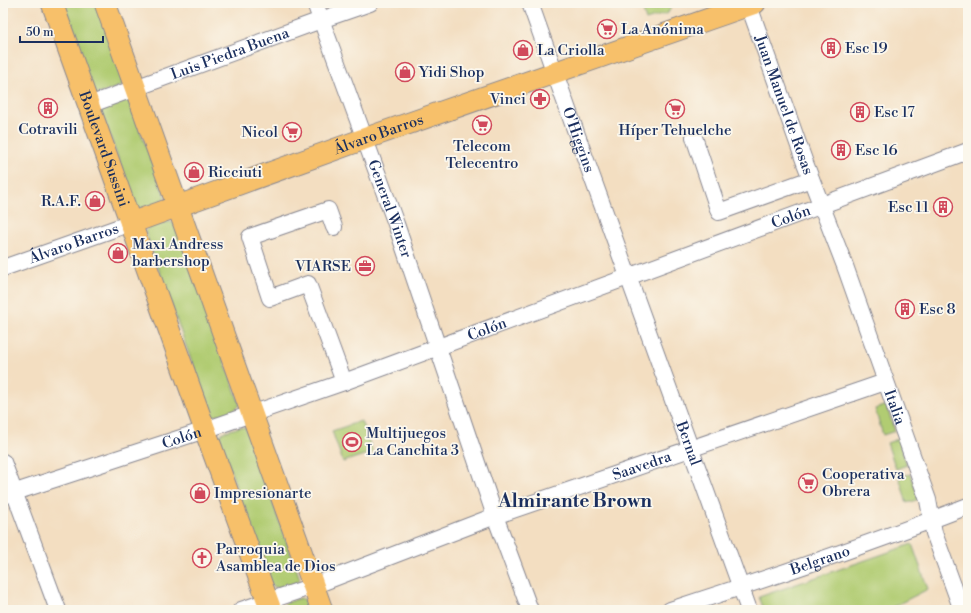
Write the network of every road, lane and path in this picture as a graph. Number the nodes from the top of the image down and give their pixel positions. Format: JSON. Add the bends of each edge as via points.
{"nodes":[{"id":1,"x":52,"y":3,"type":"edge"},
{"id":2,"x":105,"y":3,"type":"edge"},
{"id":3,"x":314,"y":3,"type":"edge"},
{"id":4,"x":370,"y":3,"type":"edge"},
{"id":5,"x":530,"y":3,"type":"edge"},
{"id":6,"x":751,"y":4,"type":"edge"},
{"id":7,"x":321,"y":20,"type":"junction"},
{"id":8,"x":554,"y":72,"type":"junction"},
{"id":9,"x":136,"y":88,"type":"junction"},
{"id":10,"x":89,"y":105,"type":"junction"},
{"id":11,"x":694,"y":137,"type":"dead end"},
{"id":12,"x":364,"y":139,"type":"junction"},
{"id":13,"x":962,"y":158,"type":"edge"},
{"id":14,"x":811,"y":179,"type":"junction"},
{"id":15,"x":178,"y":207,"type":"junction"},
{"id":16,"x":823,"y":209,"type":"junction"},
{"id":17,"x":131,"y":223,"type":"junction"},
{"id":18,"x":334,"y":228,"type":"dead end"},
{"id":19,"x":3,"y":268,"type":"edge"},
{"id":20,"x":629,"y":277,"type":"junction"},
{"id":21,"x":438,"y":348,"type":"junction"},
{"id":22,"x":344,"y":382,"type":"junction"},
{"id":23,"x":885,"y":382,"type":"junction"},
{"id":24,"x":253,"y":414,"type":"junction"},
{"id":25,"x":205,"y":430,"type":"junction"},
{"id":26,"x":691,"y":448,"type":"junction"},
{"id":27,"x":3,"y":462,"type":"edge"},
{"id":28,"x":8,"y":494,"type":"edge"},
{"id":29,"x":968,"y":506,"type":"edge"},
{"id":30,"x":495,"y":516,"type":"junction"},
{"id":31,"x":932,"y":520,"type":"junction"},
{"id":32,"x":313,"y":586,"type":"junction"},
{"id":33,"x":741,"y":587,"type":"junction"},
{"id":34,"x":269,"y":605,"type":"edge"},
{"id":35,"x":58,"y":610,"type":"edge"},
{"id":36,"x":241,"y":610,"type":"edge"},
{"id":37,"x":322,"y":610,"type":"edge"},
{"id":38,"x":530,"y":610,"type":"edge"},
{"id":39,"x":670,"y":610,"type":"edge"},
{"id":40,"x":749,"y":610,"type":"edge"},
{"id":41,"x":962,"y":610,"type":"edge"}],
"edges":[{"from":1,"to":10,"type":"main road","name":"Boulevard Sussini"},
{"from":2,"to":9,"type":"main road"},
{"from":3,"to":7,"type":"street","name":"General Winter"},
{"from":4,"to":7,"type":"street","name":"Luis Piedra Buena"},
{"from":5,"to":8,"type":"street","name":"O'Higgins"},
{"from":6,"to":8,"type":"main road","name":"Álvaro Barros"},
{"from":6,"to":14,"type":"street","name":"Juan Manuel de Rosas"},
{"from":7,"to":9,"type":"street","name":"Luis Piedra Buena"},
{"from":7,"to":12,"type":"street","name":"General Winter"},
{"from":8,"to":12,"type":"main road","name":"Álvaro Barros"},
{"from":8,"to":20,"type":"street","name":"O'Higgins"},
{"from":9,"to":10,"type":"street","name":"Luis Piedra Buena"},
{"from":9,"to":15,"type":"main road"},
{"from":10,"to":17,"type":"main road","name":"Boulevard Sussini"},
{"from":11,"to":14,"type":"street","via":[[719,212]]},
{"from":12,"to":15,"type":"main road","name":"Álvaro Barros"},
{"from":12,"to":21,"type":"street","name":"General Winter"},
{"from":13,"to":16,"type":"street","name":"Colón"},
{"from":14,"to":16,"type":"street","name":"Juan Manuel de Rosas"},
{"from":15,"to":17,"type":"main road","name":"Álvaro Barros"},
{"from":15,"to":24,"type":"main road"},
{"from":16,"to":20,"type":"street","name":"Colón"},
{"from":16,"to":23,"type":"street","name":"Italia"},
{"from":17,"to":19,"type":"street","name":"Álvaro Barros"},
{"from":17,"to":25,"type":"main road","name":"Boulevard Sussini"},
{"from":18,"to":22,"type":"street","via":[[328,210],[250,237],[270,298],[308,284]]},
{"from":20,"to":21,"type":"street","name":"Colón"},
{"from":20,"to":26,"type":"street","name":"Bernal"},
{"from":21,"to":22,"type":"street","name":"Colón"},
{"from":21,"to":30,"type":"street","name":"General Winter"},
{"from":22,"to":24,"type":"street","name":"Colón"},
{"from":23,"to":26,"type":"street","name":"Saavedra"},
{"from":23,"to":31,"type":"street","name":"Italia","via":[[928,500]]},
{"from":24,"to":25,"type":"street","name":"Colón"},
{"from":24,"to":32,"type":"main road"},
{"from":25,"to":28,"type":"street","name":"Colón"},
{"from":25,"to":34,"type":"main road","name":"Boulevard Sussini"},
{"from":26,"to":30,"type":"street","name":"Saavedra"},
{"from":26,"to":33,"type":"street","name":"Bernal"},
{"from":27,"to":28,"type":"street"},
{"from":28,"to":35,"type":"street"},
{"from":29,"to":31,"type":"street","name":"Belgrano"},
{"from":30,"to":32,"type":"street","name":"Saavedra"},
{"from":30,"to":38,"type":"street","name":"General Winter"},
{"from":31,"to":33,"type":"street","name":"Belgrano"},
{"from":31,"to":41,"type":"street","name":"Italia","via":[[934,533]]},
{"from":32,"to":34,"type":"street","name":"Saavedra"},
{"from":32,"to":37,"type":"main road"},
{"from":33,"to":39,"type":"street","name":"Belgrano"},
{"from":33,"to":40,"type":"street","name":"Bernal"},
{"from":34,"to":36,"type":"street","name":"Saavedra"}]}
